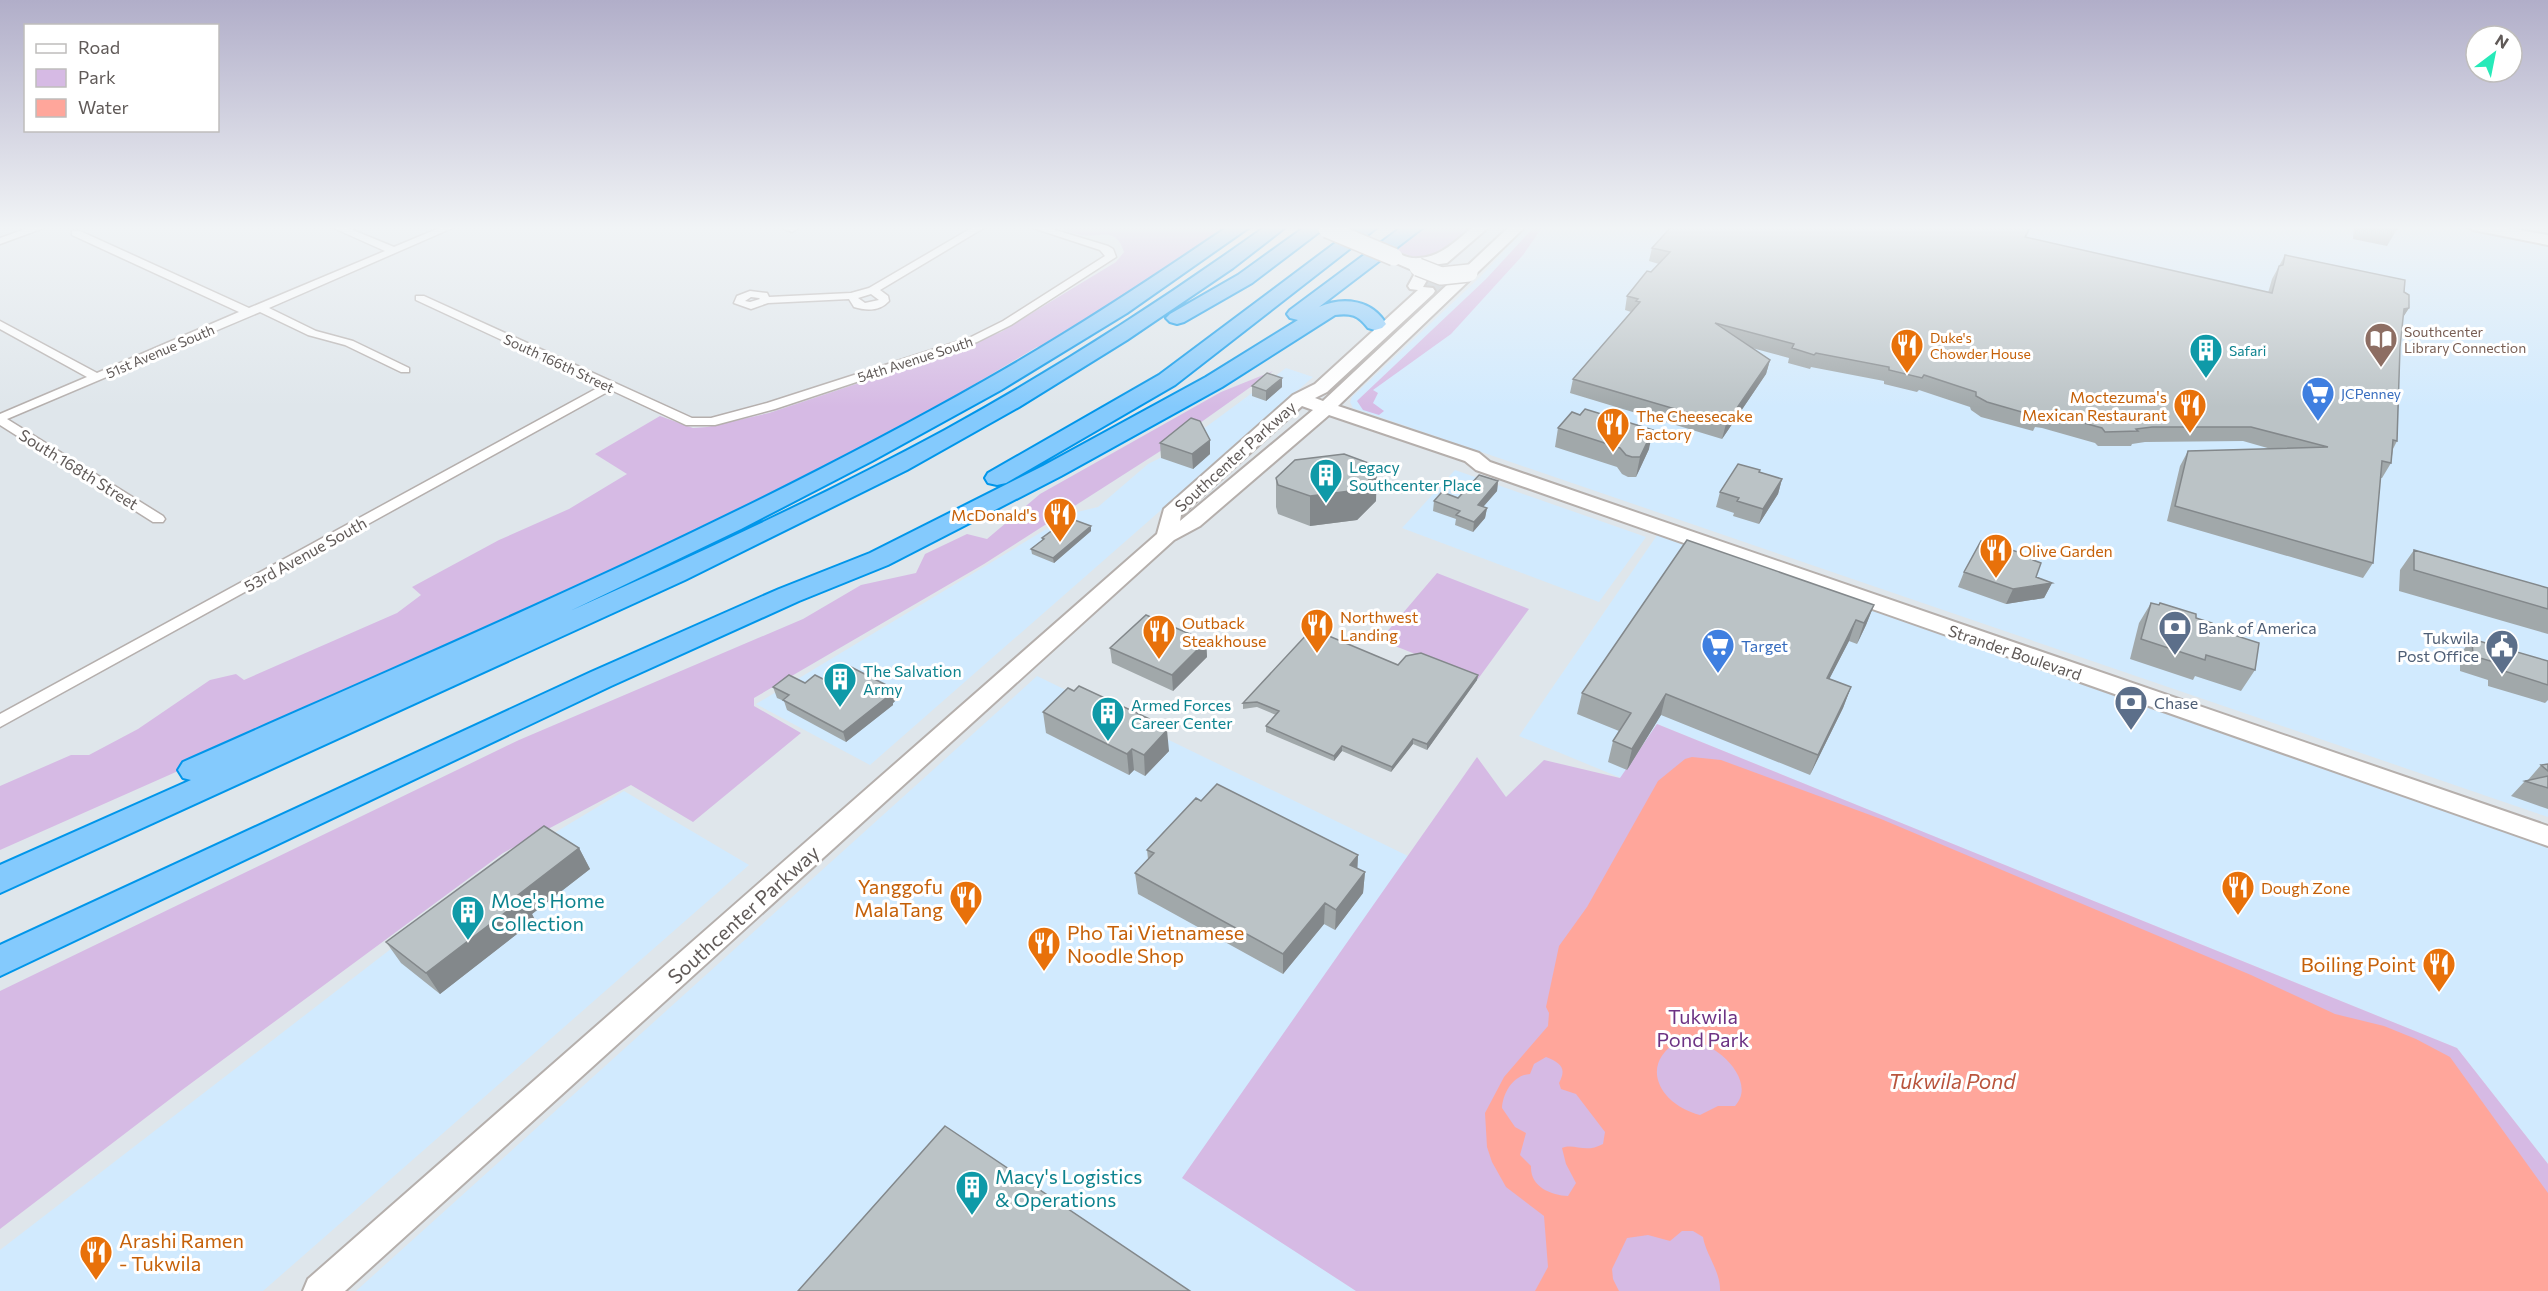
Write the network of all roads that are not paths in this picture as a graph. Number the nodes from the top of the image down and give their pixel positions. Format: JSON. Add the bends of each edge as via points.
{"nodes":[{"id":1,"x":199,"y":286,"type":"edge"},
{"id":2,"x":312,"y":286,"type":"edge"},
{"id":3,"x":879,"y":286,"type":"edge"},
{"id":4,"x":1067,"y":286,"type":"edge"},
{"id":5,"x":1153,"y":286,"type":"edge"},
{"id":6,"x":1192,"y":286,"type":"edge"},
{"id":7,"x":1232,"y":286,"type":"edge"},
{"id":8,"x":1291,"y":286,"type":"edge"},
{"id":9,"x":1299,"y":286,"type":"edge"},
{"id":10,"x":1333,"y":286,"type":"edge"},
{"id":11,"x":1415,"y":286,"type":"tunnel mouth"},
{"id":12,"x":1439,"y":286,"type":"tunnel mouth"},
{"id":13,"x":420,"y":298,"type":"dead end"},
{"id":14,"x":765,"y":300,"type":"dead end"},
{"id":15,"x":256,"y":311,"type":"junction"},
{"id":16,"x":0,"y":324,"type":"edge"},
{"id":17,"x":1375,"y":324,"type":"junction"},
{"id":18,"x":1218,"y":342,"type":"junction"},
{"id":19,"x":405,"y":370,"type":"dead end"},
{"id":20,"x":1058,"y":374,"type":"junction"},
{"id":21,"x":96,"y":377,"type":"junction"},
{"id":22,"x":609,"y":386,"type":"junction"},
{"id":23,"x":1315,"y":403,"type":"junction"},
{"id":24,"x":1164,"y":409,"type":"junction"},
{"id":25,"x":0,"y":419,"type":"edge"},
{"id":26,"x":698,"y":423,"type":"joint"},
{"id":27,"x":1235,"y":456,"type":"junction"},
{"id":28,"x":1217,"y":501,"type":"junction"},
{"id":29,"x":158,"y":519,"type":"dead end"},
{"id":30,"x":1167,"y":536,"type":"junction"},
{"id":31,"x":789,"y":594,"type":"junction"},
{"id":32,"x":0,"y":721,"type":"edge"},
{"id":33,"x":2548,"y":836,"type":"edge"},
{"id":34,"x":0,"y":878,"type":"edge"},
{"id":35,"x":0,"y":961,"type":"edge"},
{"id":36,"x":320,"y":1291,"type":"edge"}],
"edges":[{"from":1,"to":15,"type":"street"},
{"from":2,"to":15,"type":"street","name":"51st Avenue South"},
{"from":3,"to":14,"type":"street","via":[[873,290],[884,298],[880,304],[858,305],[852,296]]},
{"from":4,"to":26,"type":"street","name":"54th Avenue South","via":[[973,340],[771,406]]},
{"from":5,"to":34,"type":"highway","via":[[1030,364],[863,458],[650,562],[45,838]]},
{"from":6,"to":20,"type":"highway"},
{"from":7,"to":20,"type":"highway","via":[[1113,355]]},
{"from":8,"to":18,"type":"highway"},
{"from":9,"to":18,"type":"highway"},
{"from":10,"to":24,"type":"highway"},
{"from":11,"to":17,"type":"main road"},
{"from":12,"to":23,"type":"main road","name":"Southcenter Parkway"},
{"from":13,"to":22,"type":"street","name":"South 166th Street"},
{"from":15,"to":19,"type":"street","via":[[349,343]]},
{"from":15,"to":21,"type":"street","name":"51st Avenue South"},
{"from":16,"to":21,"type":"street"},
{"from":17,"to":23,"type":"main road","via":[[1309,385]]},
{"from":17,"to":24,"type":"highway","via":[[1371,315],[1361,310],[1329,310]]},
{"from":18,"to":31,"type":"highway","via":[[1167,380]]},
{"from":20,"to":34,"type":"highway","via":[[843,494],[716,555]]},
{"from":21,"to":25,"type":"street","name":"51st Avenue South"},
{"from":22,"to":26,"type":"street","name":"South 166th Street"},
{"from":22,"to":32,"type":"street","name":"53rd Avenue South"},
{"from":23,"to":27,"type":"main road","name":"Southcenter Parkway"},
{"from":23,"to":28,"type":"main road","name":"Southcenter Parkway"},
{"from":23,"to":33,"type":"main road","name":"Strander Boulevard","via":[[1463,466],[1483,466]]},
{"from":24,"to":31,"type":"highway","via":[[879,559]]},
{"from":25,"to":29,"type":"street","name":"South 168th Street"},
{"from":27,"to":28,"type":"main road","via":[[1240,463],[1229,472]]},
{"from":27,"to":30,"type":"main road","name":"Southcenter Parkway","via":[[1171,513]]},
{"from":28,"to":30,"type":"main road","name":"Southcenter Parkway","via":[[1193,522]]},
{"from":30,"to":36,"type":"main road","name":"Southcenter Parkway"},
{"from":31,"to":35,"type":"highway"}]}
